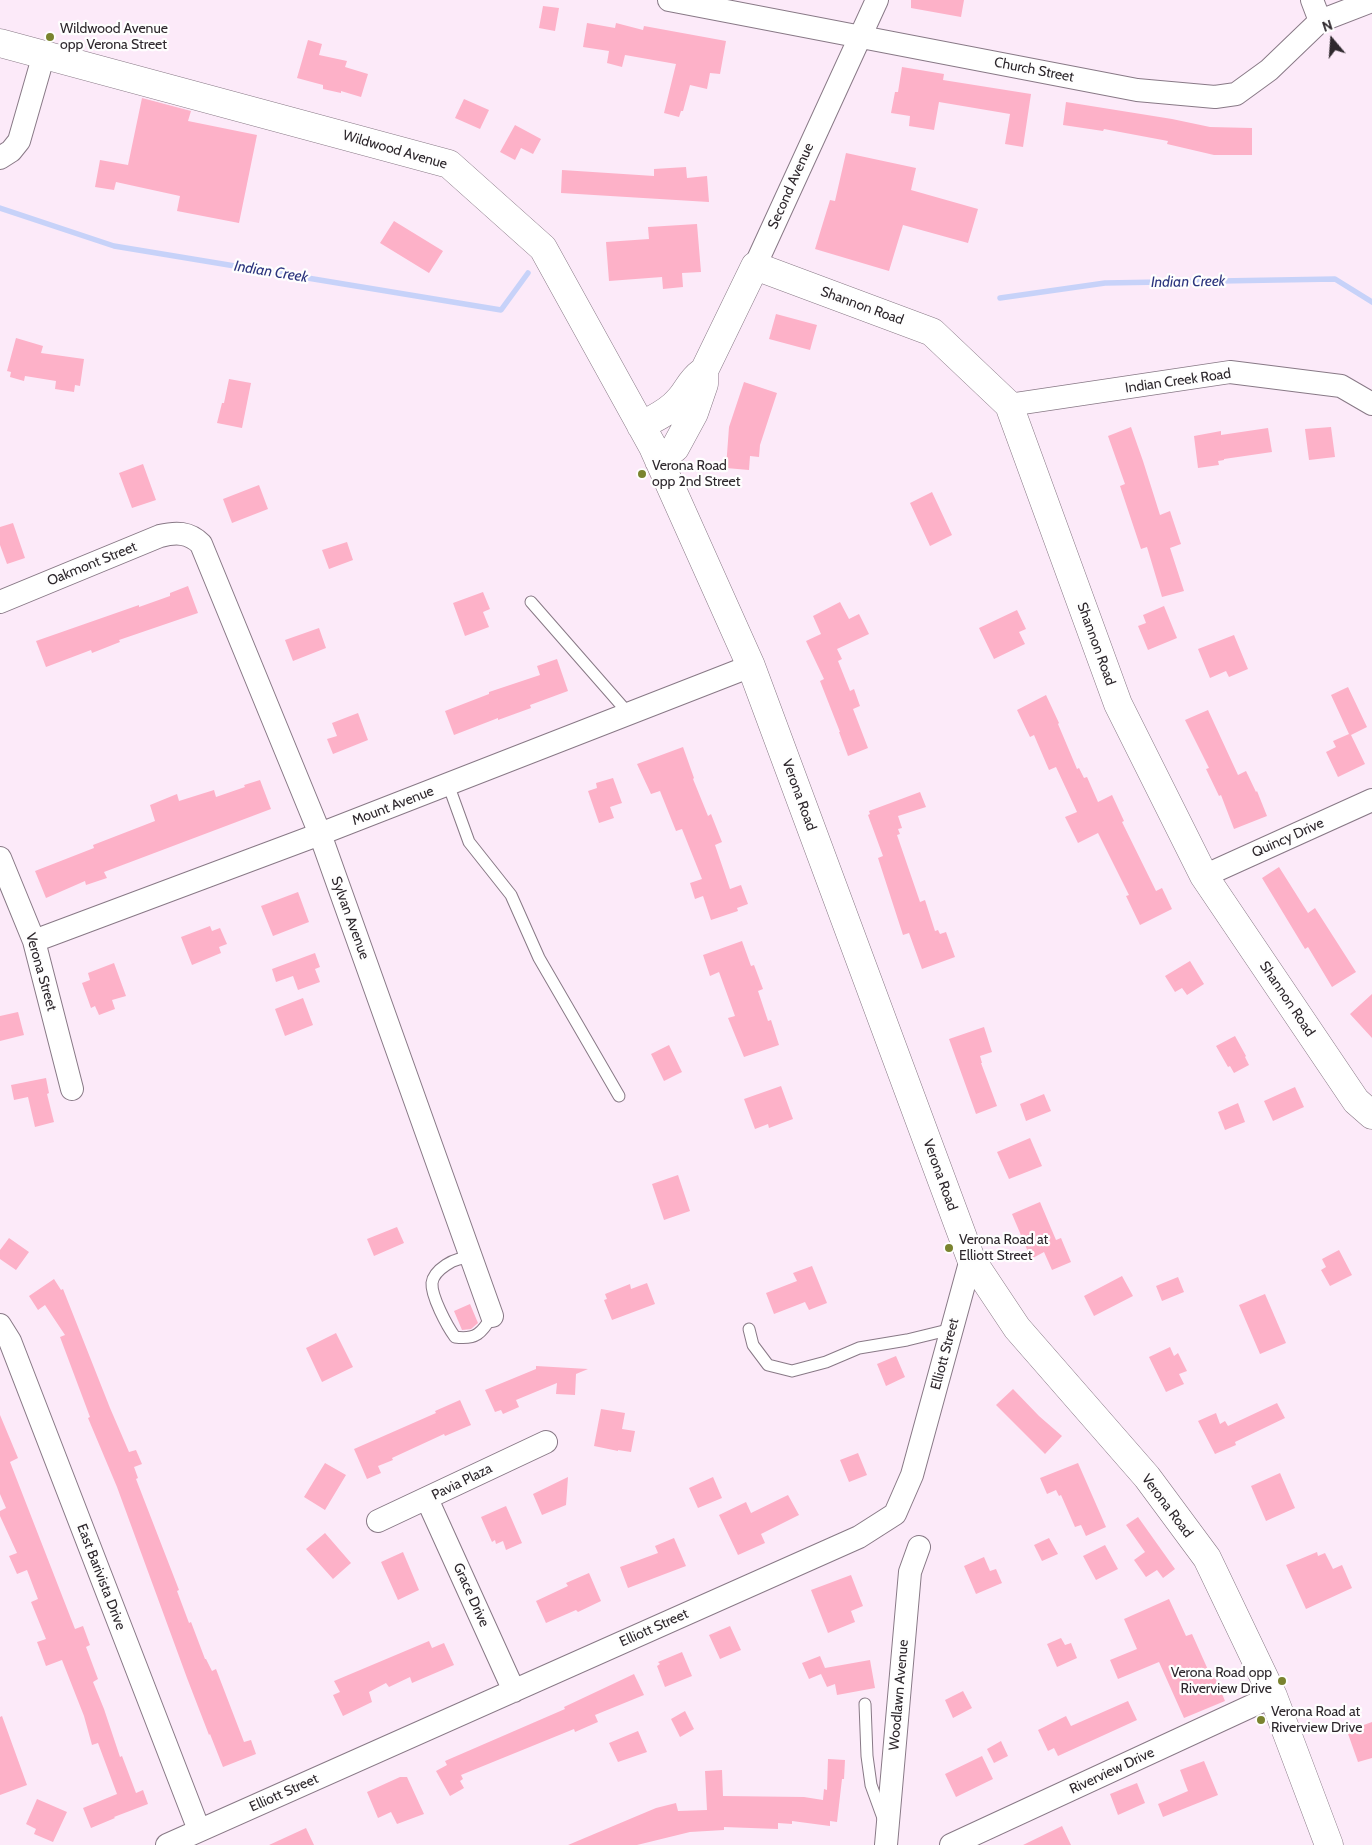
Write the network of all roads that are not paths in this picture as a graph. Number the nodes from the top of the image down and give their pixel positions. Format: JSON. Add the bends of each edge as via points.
{"nodes":[{"id":1,"x":670,"y":0,"type":"edge"},
{"id":2,"x":877,"y":0,"type":"edge"},
{"id":3,"x":1312,"y":0,"type":"edge"},
{"id":4,"x":1372,"y":1,"type":"edge"},
{"id":5,"x":1320,"y":21,"type":"junction"},
{"id":6,"x":860,"y":36,"type":"junction"},
{"id":7,"x":0,"y":43,"type":"edge"},
{"id":8,"x":44,"y":54,"type":"junction"},
{"id":9,"x":0,"y":158,"type":"edge"},
{"id":10,"x":755,"y":266,"type":"junction"},
{"id":11,"x":704,"y":371,"type":"junction"},
{"id":12,"x":1372,"y":404,"type":"edge"},
{"id":13,"x":1009,"y":405,"type":"junction"},
{"id":14,"x":651,"y":445,"type":"junction"},
{"id":15,"x":185,"y":534,"type":"joint"},
{"id":16,"x":0,"y":602,"type":"edge"},
{"id":17,"x":531,"y":602,"type":"dead end"},
{"id":18,"x":752,"y":666,"type":"junction"},
{"id":19,"x":629,"y":714,"type":"junction"},
{"id":20,"x":448,"y":784,"type":"junction"},
{"id":21,"x":1372,"y":800,"type":"edge"},
{"id":22,"x":320,"y":834,"type":"junction"},
{"id":23,"x":0,"y":858,"type":"edge"},
{"id":24,"x":1204,"y":876,"type":"junction"},
{"id":25,"x":34,"y":941,"type":"junction"},
{"id":26,"x":72,"y":1089,"type":"dead end"},
{"id":27,"x":619,"y":1096,"type":"dead end"},
{"id":28,"x":1372,"y":1115,"type":"edge"},
{"id":29,"x":472,"y":1258,"type":"junction"},
{"id":30,"x":971,"y":1259,"type":"junction"},
{"id":31,"x":492,"y":1316,"type":"joint"},
{"id":32,"x":0,"y":1325,"type":"edge"},
{"id":33,"x":952,"y":1329,"type":"junction"},
{"id":34,"x":749,"y":1330,"type":"dead end"},
{"id":35,"x":546,"y":1442,"type":"dead end"},
{"id":36,"x":427,"y":1499,"type":"junction"},
{"id":37,"x":378,"y":1521,"type":"dead end"},
{"id":38,"x":919,"y":1547,"type":"dead end"},
{"id":39,"x":514,"y":1691,"type":"junction"},
{"id":40,"x":1273,"y":1696,"type":"junction"},
{"id":41,"x":865,"y":1704,"type":"dead end"},
{"id":42,"x":199,"y":1830,"type":"junction"},
{"id":43,"x":886,"y":1837,"type":"edge"},
{"id":44,"x":167,"y":1845,"type":"edge"},
{"id":45,"x":951,"y":1845,"type":"edge"},
{"id":46,"x":1329,"y":1845,"type":"edge"}],
"edges":[{"from":1,"to":6,"type":"street","name":"Church Street"},
{"from":2,"to":6,"type":"street","name":"Second Avenue"},
{"from":3,"to":5,"type":"street"},
{"from":4,"to":5,"type":"street","name":"Church Street"},
{"from":5,"to":6,"type":"street","name":"Church Street","via":[[1252,83],[1236,94],[1215,97],[1137,90]]},
{"from":6,"to":10,"type":"street","name":"Second Avenue"},
{"from":7,"to":8,"type":"street","name":"Wildwood Avenue"},
{"from":8,"to":9,"type":"street","via":[[19,141],[11,152]]},
{"from":8,"to":14,"type":"street","name":"Wildwood Avenue","via":[[449,164],[544,248]]},
{"from":10,"to":11,"type":"street","name":"Second Avenue"},
{"from":10,"to":13,"type":"street","name":"Shannon Road","via":[[932,332]]},
{"from":11,"to":14,"type":"street","name":"Second Avenue","via":[[692,379],[679,401],[661,416]]},
{"from":11,"to":14,"type":"street","name":"Second Avenue","via":[[704,384],[694,413],[675,448]]},
{"from":12,"to":13,"type":"street","name":"Indian Creek Road","via":[[1340,386],[1230,372]]},
{"from":13,"to":24,"type":"street","name":"Shannon Road","via":[[1118,704]]},
{"from":14,"to":18,"type":"street","name":"Verona Road"},
{"from":15,"to":16,"type":"street","name":"Oakmont Street","via":[[160,536]]},
{"from":15,"to":22,"type":"street","name":"Sylvan Avenue","via":[[201,544]]},
{"from":17,"to":19,"type":"lane"},
{"from":18,"to":19,"type":"street","name":"Mount Avenue"},
{"from":18,"to":30,"type":"street","name":"Verona Road"},
{"from":19,"to":20,"type":"street","name":"Mount Avenue"},
{"from":20,"to":22,"type":"street","name":"Mount Avenue"},
{"from":20,"to":27,"type":"lane","via":[[469,842],[511,895],[539,958]]},
{"from":21,"to":24,"type":"street","name":"Quincy Drive"},
{"from":22,"to":25,"type":"street","name":"Mount Avenue"},
{"from":22,"to":29,"type":"street","name":"Sylvan Avenue"},
{"from":23,"to":25,"type":"street","name":"Verona Street"},
{"from":24,"to":28,"type":"street","name":"Shannon Road","via":[[1356,1101]]},
{"from":25,"to":26,"type":"street","name":"Verona Street"},
{"from":29,"to":31,"type":"street","name":"Sylvan Avenue"},
{"from":29,"to":31,"type":"lane","via":[[454,1259],[439,1269],[432,1284],[437,1302],[446,1325],[455,1337],[467,1339],[477,1335]]},
{"from":30,"to":33,"type":"street","name":"Elliott Street"},
{"from":30,"to":40,"type":"street","name":"Verona Road","via":[[1017,1328],[1147,1477],[1206,1558]]},
{"from":32,"to":42,"type":"street","name":"East Barivista Drive","via":[[10,1341]]},
{"from":33,"to":34,"type":"lane","via":[[859,1348],[826,1362],[792,1371],[768,1365],[753,1345]]},
{"from":33,"to":39,"type":"street","name":"Elliott Street","via":[[912,1475],[894,1514],[859,1537]]},
{"from":35,"to":36,"type":"street","name":"Pavia Plaza"},
{"from":36,"to":37,"type":"street","name":"Pavia Plaza"},
{"from":36,"to":39,"type":"street","name":"Grace Drive"},
{"from":38,"to":43,"type":"street","name":"Woodlawn Avenue","via":[[910,1572]]},
{"from":39,"to":42,"type":"street","name":"Elliott Street"},
{"from":40,"to":45,"type":"street","name":"Riverview Drive"},
{"from":40,"to":46,"type":"street","name":"Verona Road"},
{"from":41,"to":43,"type":"lane","via":[[871,1785]]},
{"from":42,"to":44,"type":"street","name":"Elliott Street"}]}
